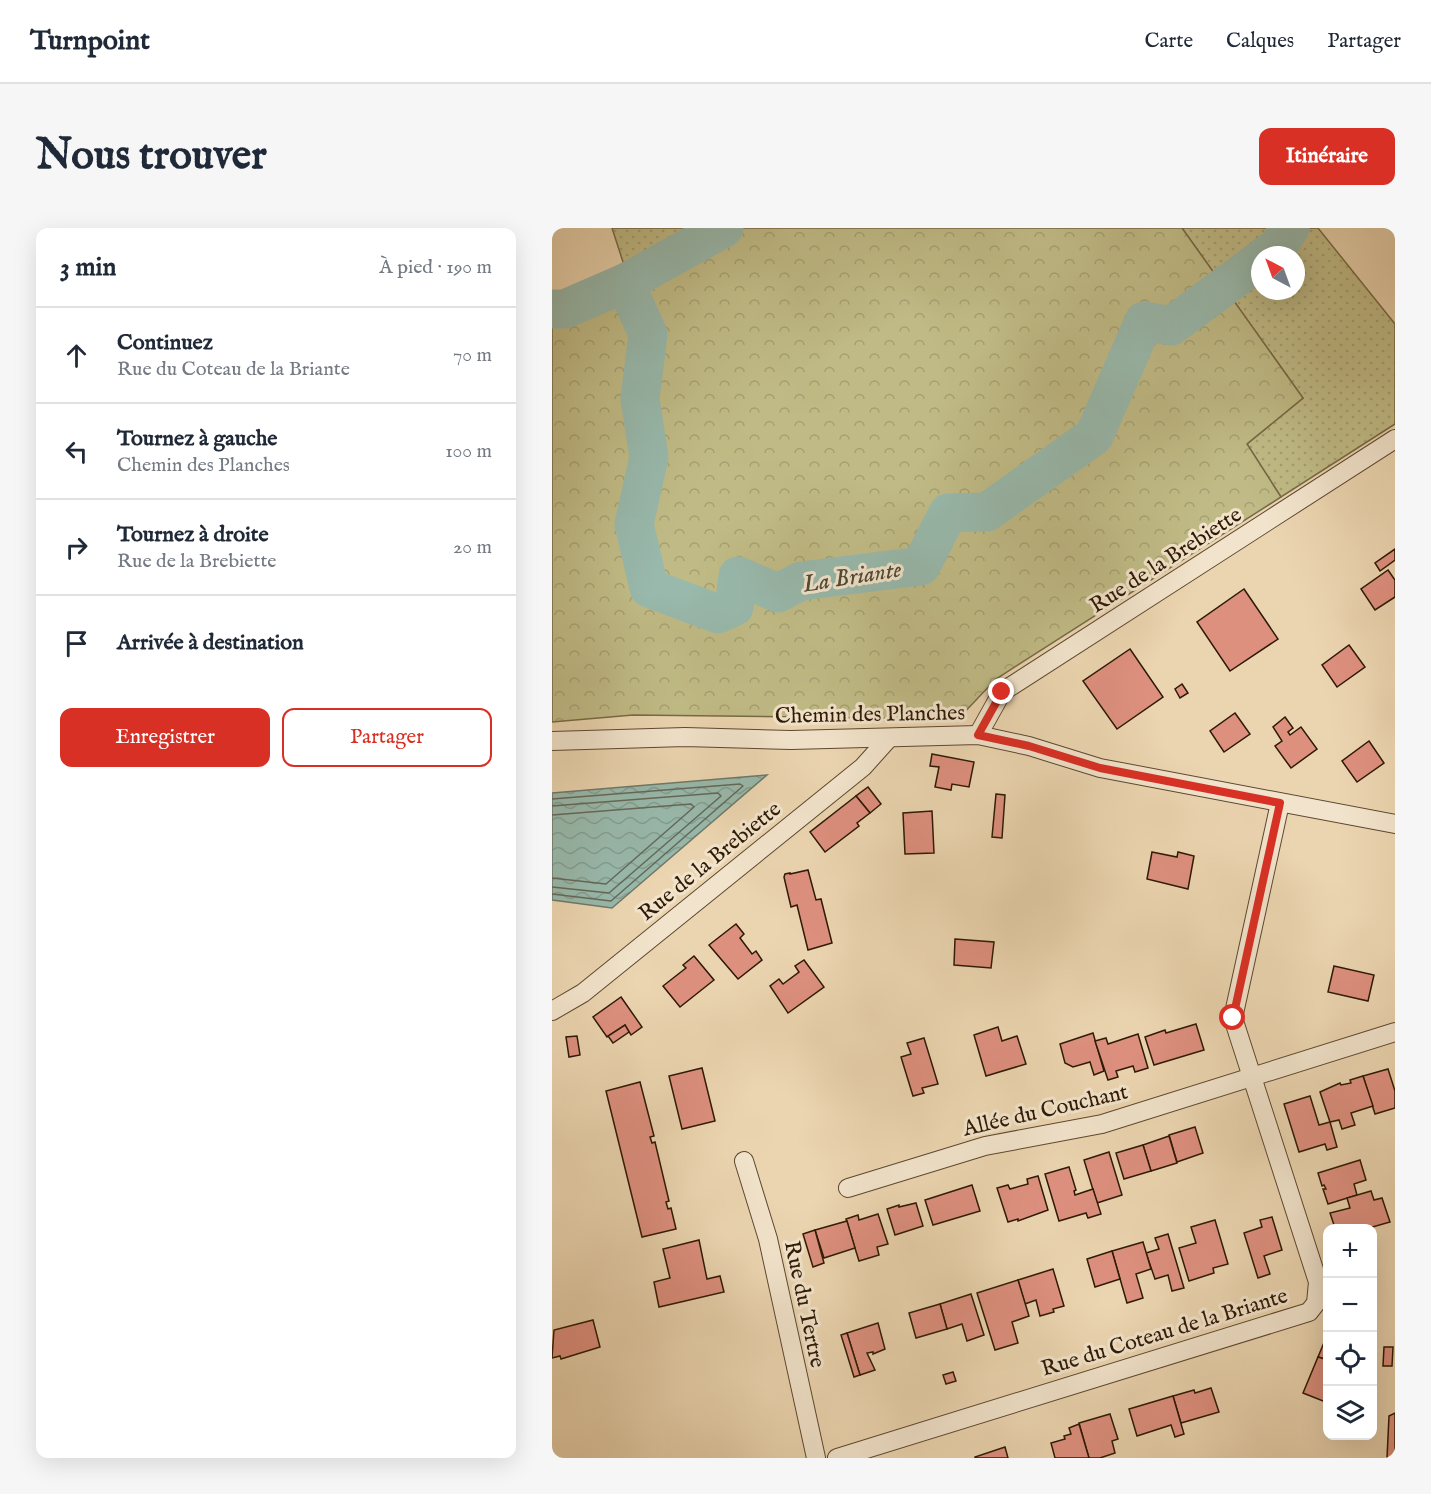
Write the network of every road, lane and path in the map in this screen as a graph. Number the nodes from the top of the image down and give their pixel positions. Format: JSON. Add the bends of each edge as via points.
{"nodes":[{"id":1,"x":1395,"y":439,"type":"edge"},
{"id":2,"x":978,"y":735,"type":"junction"},
{"id":3,"x":889,"y":738,"type":"junction"},
{"id":4,"x":552,"y":741,"type":"edge"},
{"id":5,"x":1280,"y":803,"type":"junction"},
{"id":6,"x":1395,"y":824,"type":"edge"},
{"id":7,"x":552,"y":1011,"type":"edge"},
{"id":8,"x":1395,"y":1032,"type":"edge"},
{"id":9,"x":1252,"y":1077,"type":"junction"},
{"id":10,"x":744,"y":1161,"type":"dead end"},
{"id":11,"x":848,"y":1188,"type":"dead end"},
{"id":12,"x":816,"y":1458,"type":"edge"},
{"id":13,"x":837,"y":1458,"type":"edge"}],
"edges":[{"from":1,"to":2,"type":"street","name":"Rue de la Brebiette","via":[[1002,692]]},
{"from":2,"to":3,"type":"street","name":"Chemin des Planches"},
{"from":2,"to":5,"type":"street","name":"Chemin des Planches","via":[[1100,768]]},
{"from":3,"to":4,"type":"street","name":"Chemin des Planches"},
{"from":3,"to":7,"type":"street","name":"Rue de la Brebiette","via":[[863,767],[583,993]]},
{"from":5,"to":6,"type":"street","name":"Chemin des Planches"},
{"from":5,"to":9,"type":"street","name":"Rue du Coteau de la Briante","via":[[1233,1018]]},
{"from":8,"to":9,"type":"street","name":"Allée du Couchant"},
{"from":9,"to":11,"type":"street","name":"Allée du Couchant","via":[[1102,1124],[986,1146]]},
{"from":9,"to":13,"type":"street","name":"Rue du Coteau de la Briante","via":[[1318,1282],[1316,1303],[1309,1312]]},
{"from":10,"to":12,"type":"street","name":"Rue du Tertre","via":[[768,1239]]}]}
